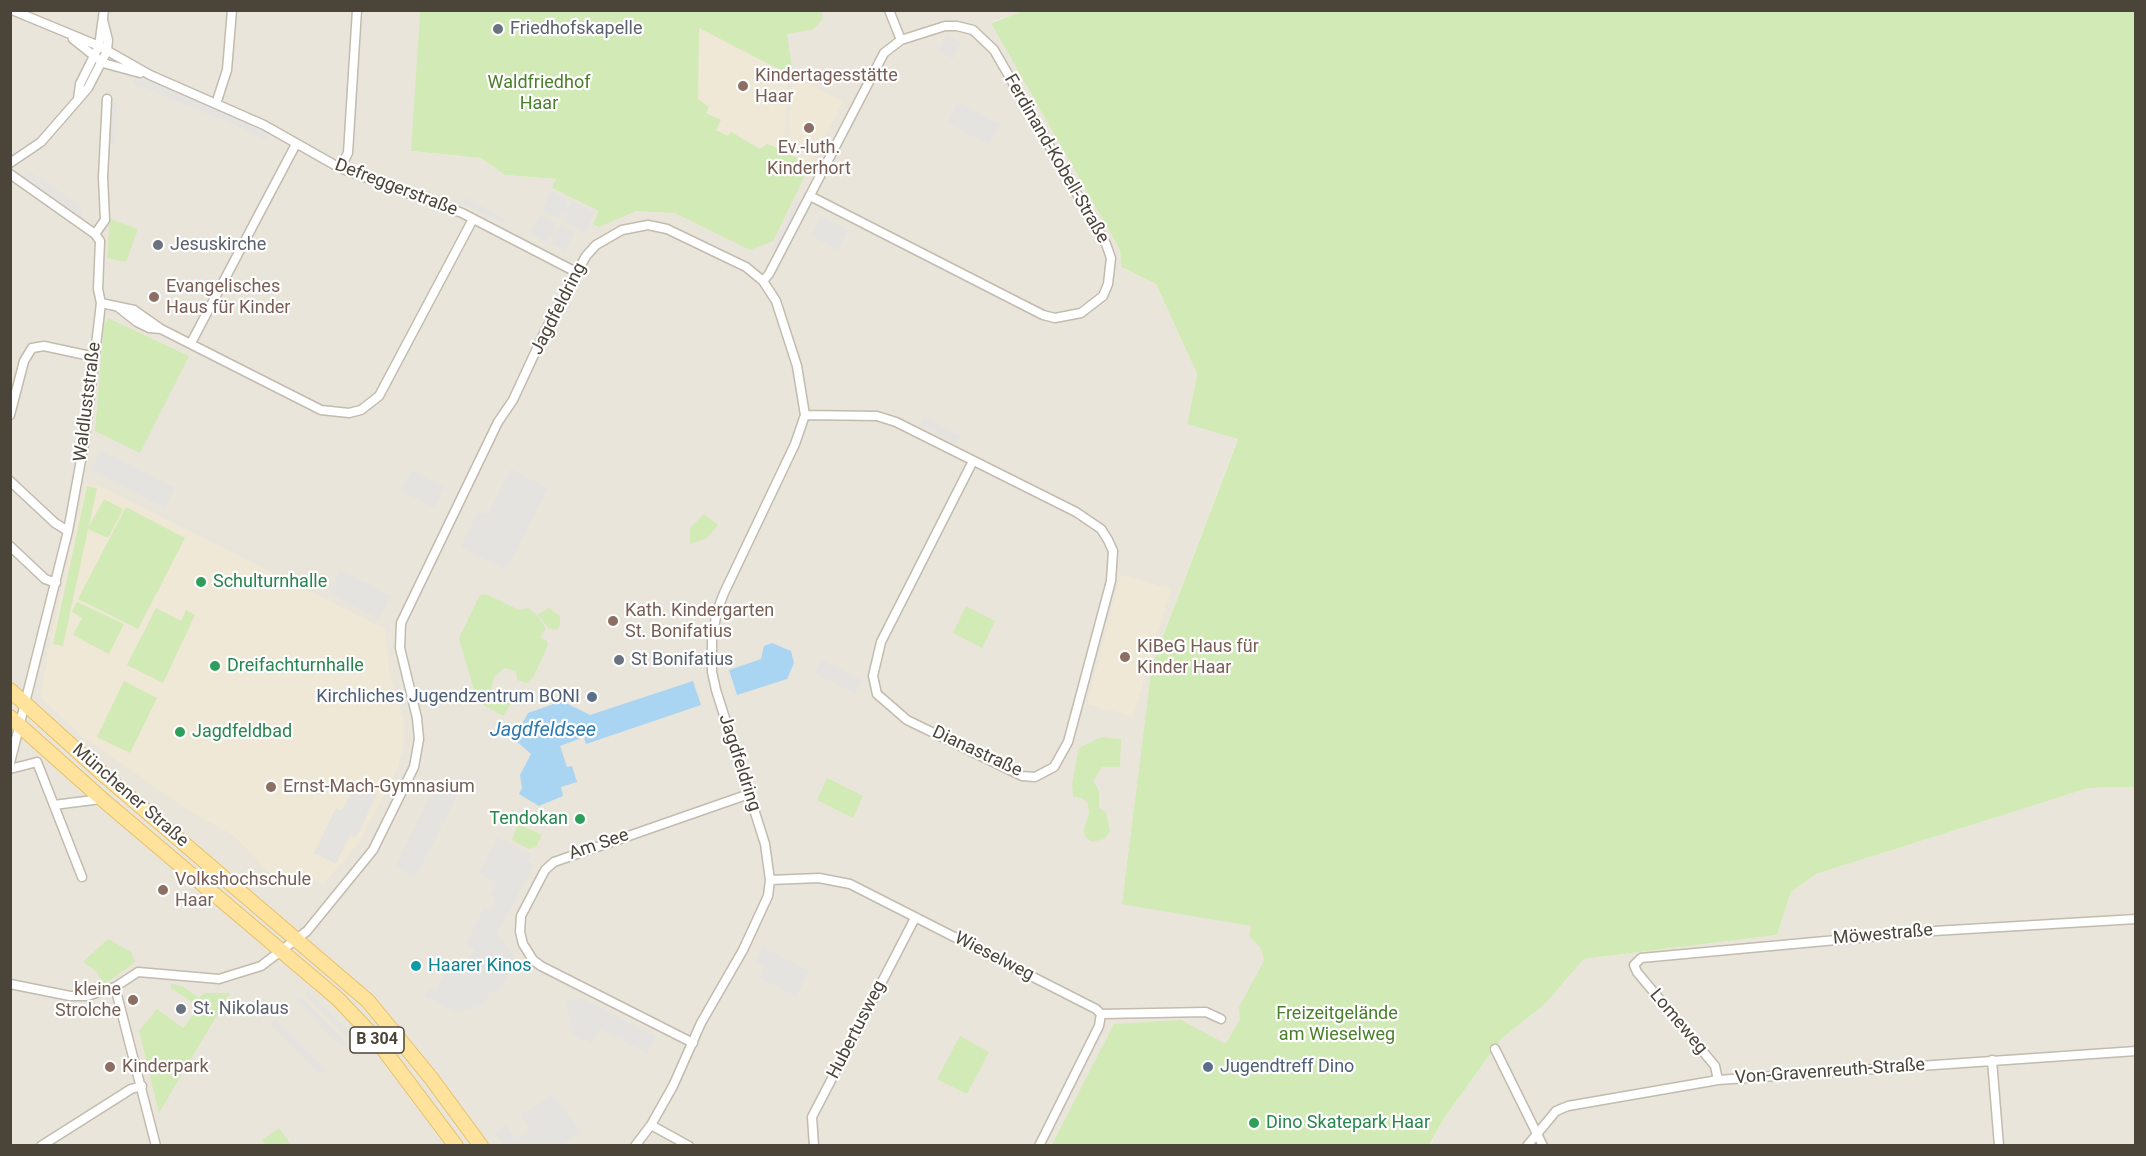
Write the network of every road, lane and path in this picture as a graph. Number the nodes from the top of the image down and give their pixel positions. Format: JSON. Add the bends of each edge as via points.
{"nodes":[{"id":1,"x":12,"y":10,"type":"edge"},
{"id":2,"x":232,"y":10,"type":"edge"},
{"id":3,"x":357,"y":10,"type":"edge"},
{"id":4,"x":889,"y":10,"type":"edge"},
{"id":5,"x":103,"y":15,"type":"edge"},
{"id":6,"x":901,"y":40,"type":"junction"},
{"id":7,"x":101,"y":54,"type":"junction"},
{"id":8,"x":150,"y":75,"type":"junction"},
{"id":9,"x":107,"y":99,"type":"dead end"},
{"id":10,"x":216,"y":104,"type":"junction"},
{"id":11,"x":296,"y":144,"type":"junction"},
{"id":12,"x":10,"y":163,"type":"edge"},
{"id":13,"x":340,"y":168,"type":"junction"},
{"id":14,"x":10,"y":174,"type":"edge"},
{"id":15,"x":810,"y":196,"type":"junction"},
{"id":16,"x":473,"y":219,"type":"junction"},
{"id":17,"x":95,"y":234,"type":"junction"},
{"id":18,"x":576,"y":272,"type":"junction"},
{"id":19,"x":763,"y":281,"type":"junction"},
{"id":20,"x":100,"y":303,"type":"junction"},
{"id":21,"x":191,"y":343,"type":"junction"},
{"id":22,"x":95,"y":357,"type":"junction"},
{"id":23,"x":10,"y":415,"type":"edge"},
{"id":24,"x":805,"y":415,"type":"junction"},
{"id":25,"x":973,"y":461,"type":"junction"},
{"id":26,"x":10,"y":481,"type":"edge"},
{"id":27,"x":68,"y":531,"type":"junction"},
{"id":28,"x":10,"y":546,"type":"edge"},
{"id":29,"x":56,"y":583,"type":"junction"},
{"id":30,"x":10,"y":690,"type":"edge"},
{"id":31,"x":26,"y":705,"type":"junction"},
{"id":32,"x":10,"y":717,"type":"edge"},
{"id":33,"x":21,"y":727,"type":"junction"},
{"id":34,"x":48,"y":750,"type":"junction"},
{"id":35,"x":38,"y":762,"type":"junction"},
{"id":36,"x":10,"y":763,"type":"edge"},
{"id":37,"x":10,"y":769,"type":"edge"},
{"id":38,"x":749,"y":794,"type":"junction"},
{"id":39,"x":102,"y":798,"type":"junction"},
{"id":40,"x":54,"y":805,"type":"junction"},
{"id":41,"x":82,"y":877,"type":"dead end"},
{"id":42,"x":770,"y":880,"type":"junction"},
{"id":43,"x":915,"y":918,"type":"junction"},
{"id":44,"x":2136,"y":919,"type":"edge"},
{"id":45,"x":297,"y":939,"type":"junction"},
{"id":46,"x":281,"y":951,"type":"junction"},
{"id":47,"x":1634,"y":965,"type":"joint"},
{"id":48,"x":10,"y":984,"type":"edge"},
{"id":49,"x":115,"y":987,"type":"junction"},
{"id":50,"x":1101,"y":1014,"type":"junction"},
{"id":51,"x":1221,"y":1019,"type":"dead end"},
{"id":52,"x":693,"y":1043,"type":"junction"},
{"id":53,"x":1495,"y":1049,"type":"dead end"},
{"id":54,"x":2136,"y":1051,"type":"edge"},
{"id":55,"x":1992,"y":1060,"type":"junction"},
{"id":56,"x":1718,"y":1080,"type":"junction"},
{"id":57,"x":142,"y":1086,"type":"junction"},
{"id":58,"x":651,"y":1125,"type":"junction"},
{"id":59,"x":1537,"y":1134,"type":"junction"},
{"id":60,"x":41,"y":1146,"type":"edge"},
{"id":61,"x":156,"y":1146,"type":"edge"},
{"id":62,"x":456,"y":1146,"type":"edge"},
{"id":63,"x":481,"y":1146,"type":"edge"},
{"id":64,"x":635,"y":1146,"type":"edge"},
{"id":65,"x":689,"y":1146,"type":"edge"},
{"id":66,"x":814,"y":1146,"type":"edge"},
{"id":67,"x":1039,"y":1146,"type":"edge"},
{"id":68,"x":1527,"y":1146,"type":"edge"},
{"id":69,"x":1543,"y":1146,"type":"edge"},
{"id":70,"x":1999,"y":1146,"type":"edge"}],
"edges":[{"from":1,"to":7,"type":"street","via":[[66,33]]},
{"from":2,"to":10,"type":"street","via":[[227,70]]},
{"from":3,"to":13,"type":"street","via":[[348,153]]},
{"from":4,"to":6,"type":"street"},
{"from":5,"to":7,"type":"street"},
{"from":6,"to":15,"type":"street","name":"Ferdinand-Kobell-Straße","via":[[880,58]]},
{"from":6,"to":15,"type":"street","name":"Ferdinand-Kobell-Straße","via":[[957,26],[973,30],[994,50],[1106,244],[1111,272],[1103,296],[1072,317],[1043,315]]},
{"from":7,"to":8,"type":"street","name":"Defreggerstraße"},
{"from":7,"to":8,"type":"street","name":"Defreggerstraße"},
{"from":7,"to":12,"type":"street","via":[[88,88],[41,142]]},
{"from":8,"to":10,"type":"street","name":"Defreggerstraße"},
{"from":9,"to":17,"type":"street","name":"Waldluststraße","via":[[105,220]]},
{"from":10,"to":11,"type":"street","name":"Defreggerstraße"},
{"from":11,"to":13,"type":"street","name":"Defreggerstraße"},
{"from":11,"to":21,"type":"street"},
{"from":13,"to":16,"type":"street","name":"Defreggerstraße"},
{"from":14,"to":17,"type":"street"},
{"from":15,"to":19,"type":"street","name":"Ferdinand-Kobell-Straße"},
{"from":16,"to":18,"type":"street","name":"Defreggerstraße"},
{"from":16,"to":21,"type":"street","via":[[385,386],[361,410],[334,414],[321,410]]},
{"from":17,"to":20,"type":"street","name":"Waldluststraße","via":[[100,241]]},
{"from":18,"to":19,"type":"street","name":"Jagdfeldring","via":[[586,256],[607,237],[648,225],[680,233],[746,267]]},
{"from":18,"to":45,"type":"street","name":"Jagdfeldring","via":[[401,622],[400,648],[419,739],[409,780],[368,858]]},
{"from":19,"to":24,"type":"street","name":"Jagdfeldring","via":[[776,301],[797,366]]},
{"from":20,"to":21,"type":"street","via":[[134,310]]},
{"from":20,"to":22,"type":"street","name":"Waldluststraße"},
{"from":22,"to":23,"type":"street","via":[[44,346],[32,348],[24,361]]},
{"from":22,"to":27,"type":"street","name":"Waldluststraße","via":[[83,454]]},
{"from":24,"to":25,"type":"street","name":"Dianastraße","via":[[877,416]]},
{"from":24,"to":38,"type":"street","name":"Jagdfeldring","via":[[724,593],[714,626],[711,656],[716,690]]},
{"from":25,"to":25,"type":"street","name":"Dianastraße","via":[[1089,520],[1101,529],[1113,551],[1111,581],[1068,742],[1054,767],[1035,777],[1015,773],[907,720],[878,694],[873,676],[881,642]]},
{"from":26,"to":27,"type":"street","via":[[55,524]]},
{"from":27,"to":29,"type":"street","name":"Waldluststraße"},
{"from":28,"to":29,"type":"street","via":[[45,579]]},
{"from":29,"to":31,"type":"street","name":"Waldluststraße"},
{"from":30,"to":31,"type":"main road","number":"B 304"},
{"from":31,"to":33,"type":"street","name":"Waldluststraße"},
{"from":31,"to":45,"type":"main road","name":"Münchener Straße","number":"B 304"},
{"from":32,"to":33,"type":"main road","number":"B 304"},
{"from":33,"to":34,"type":"main road","name":"Münchener Straße","number":"B 304"},
{"from":33,"to":36,"type":"street","name":"Waldluststraße"},
{"from":34,"to":35,"type":"street"},
{"from":34,"to":39,"type":"main road","name":"Münchener Straße","number":"B 304"},
{"from":35,"to":37,"type":"street"},
{"from":35,"to":40,"type":"street"},
{"from":38,"to":42,"type":"street","name":"Jagdfeldring","via":[[765,844]]},
{"from":38,"to":52,"type":"street","name":"Am See","via":[[554,862],[545,870],[521,916],[523,944],[541,966]]},
{"from":39,"to":40,"type":"street"},
{"from":39,"to":46,"type":"main road","name":"Münchener Straße","number":"B 304"},
{"from":40,"to":41,"type":"street"},
{"from":42,"to":43,"type":"street","name":"Wieselweg","via":[[836,879]]},
{"from":42,"to":52,"type":"street","name":"Jagdfeldring","via":[[761,914]]},
{"from":43,"to":50,"type":"street","name":"Wieselweg","via":[[1096,1008]]},
{"from":43,"to":66,"type":"street","name":"Hubertusweg","via":[[812,1117]]},
{"from":44,"to":47,"type":"street","name":"Möwestraße","via":[[2027,923],[1651,956]]},
{"from":45,"to":46,"type":"street","name":"Jagdfeldring"},
{"from":45,"to":63,"type":"main road","name":"Münchener Straße","number":"B 304","via":[[368,1001]]},
{"from":46,"to":49,"type":"street","name":"Jagdfeldring","via":[[261,966],[233,977],[199,979],[138,972]]},
{"from":46,"to":62,"type":"main road","name":"Münchener Straße","number":"B 304","via":[[338,999],[375,1038]]},
{"from":47,"to":56,"type":"street","name":"Lomeweg","via":[[1715,1066]]},
{"from":48,"to":49,"type":"street","name":"Jagdfeldring","via":[[70,996],[87,996]]},
{"from":49,"to":57,"type":"street"},
{"from":50,"to":51,"type":"street","via":[[1206,1012]]},
{"from":50,"to":67,"type":"street","via":[[1099,1026]]},
{"from":52,"to":58,"type":"street","name":"Jagdfeldring"},
{"from":53,"to":59,"type":"street"},
{"from":54,"to":55,"type":"street","name":"Von-Gravenreuth-Straße"},
{"from":55,"to":56,"type":"street","name":"Von-Gravenreuth-Straße"},
{"from":55,"to":70,"type":"street"},
{"from":56,"to":59,"type":"street","name":"Von-Gravenreuth-Straße","via":[[1568,1106],[1556,1111]]},
{"from":57,"to":60,"type":"street","via":[[131,1089]]},
{"from":57,"to":61,"type":"street"},
{"from":58,"to":64,"type":"street","name":"Jagdfeldring"},
{"from":58,"to":65,"type":"street"},
{"from":59,"to":68,"type":"street","name":"Von-Gravenreuth-Straße"},
{"from":59,"to":69,"type":"street"}]}
